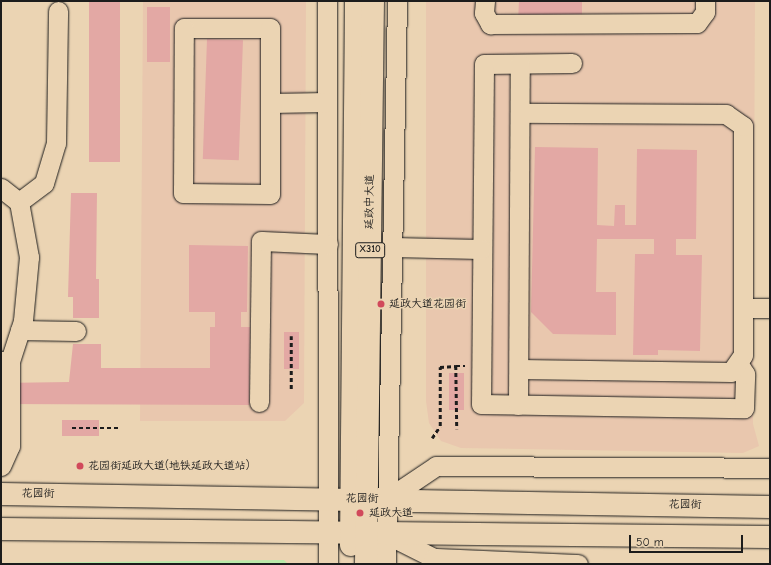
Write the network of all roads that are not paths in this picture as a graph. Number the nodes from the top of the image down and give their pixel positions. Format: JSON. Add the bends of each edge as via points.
{"nodes":[{"id":1,"x":327,"y":1,"type":"edge"},
{"id":2,"x":356,"y":1,"type":"edge"},
{"id":3,"x":373,"y":1,"type":"edge"},
{"id":4,"x":397,"y":1,"type":"edge"},
{"id":5,"x":485,"y":1,"type":"edge"},
{"id":6,"x":705,"y":1,"type":"edge"},
{"id":7,"x":58,"y":11,"type":"dead end"},
{"id":8,"x":572,"y":63,"type":"dead end"},
{"id":9,"x":520,"y":64,"type":"junction"},
{"id":10,"x":327,"y":102,"type":"junction"},
{"id":11,"x":270,"y":103,"type":"junction"},
{"id":12,"x":520,"y":113,"type":"junction"},
{"id":13,"x":1,"y":188,"type":"edge"},
{"id":14,"x":19,"y":202,"type":"junction"},
{"id":15,"x":328,"y":244,"type":"junction"},
{"id":16,"x":392,"y":247,"type":"junction"},
{"id":17,"x":481,"y":248,"type":"junction"},
{"id":18,"x":743,"y":308,"type":"junction"},
{"id":19,"x":770,"y":308,"type":"edge"},
{"id":20,"x":20,"y":330,"type":"junction"},
{"id":21,"x":76,"y":331,"type":"dead end"},
{"id":22,"x":6,"y":361,"type":"edge"},
{"id":23,"x":738,"y":363,"type":"junction"},
{"id":24,"x":519,"y":369,"type":"junction"},
{"id":25,"x":259,"y":402,"type":"dead end"},
{"id":26,"x":518,"y":405,"type":"junction"},
{"id":27,"x":1,"y":466,"type":"edge"},
{"id":28,"x":770,"y":468,"type":"edge"},
{"id":29,"x":1,"y":494,"type":"edge"},
{"id":30,"x":329,"y":499,"type":"junction"},
{"id":31,"x":368,"y":499,"type":"junction"},
{"id":32,"x":770,"y":507,"type":"edge"},
{"id":33,"x":1,"y":529,"type":"edge"},
{"id":34,"x":329,"y":533,"type":"junction"},
{"id":35,"x":368,"y":534,"type":"junction"},
{"id":36,"x":770,"y":537,"type":"edge"},
{"id":37,"x":328,"y":564,"type":"edge"},
{"id":38,"x":351,"y":564,"type":"edge"},
{"id":39,"x":366,"y":564,"type":"edge"},
{"id":40,"x":386,"y":564,"type":"edge"},
{"id":41,"x":578,"y":564,"type":"edge"}],
"edges":[{"from":1,"to":10,"type":"street"},
{"from":2,"to":31,"type":"main road","name":"延政中大道","number":"X310"},
{"from":3,"to":31,"type":"main road","name":"延政中大道","number":"X310"},
{"from":4,"to":16,"type":"street"},
{"from":5,"to":6,"type":"street","via":[[484,13],[490,24],[697,22],[704,12]]},
{"from":7,"to":14,"type":"street","via":[[56,143],[44,183]]},
{"from":8,"to":9,"type":"street"},
{"from":9,"to":12,"type":"street"},
{"from":9,"to":17,"type":"street","via":[[484,64]]},
{"from":10,"to":11,"type":"street"},
{"from":10,"to":15,"type":"street"},
{"from":11,"to":11,"type":"street","via":[[270,28],[184,28],[183,193],[270,194]]},
{"from":12,"to":18,"type":"street","via":[[726,114],[743,126]]},
{"from":12,"to":24,"type":"street"},
{"from":13,"to":14,"type":"street"},
{"from":14,"to":20,"type":"street","via":[[29,257]]},
{"from":15,"to":25,"type":"street","via":[[261,241]]},
{"from":15,"to":30,"type":"street"},
{"from":16,"to":17,"type":"street"},
{"from":16,"to":31,"type":"street"},
{"from":17,"to":26,"type":"street","via":[[481,404]]},
{"from":18,"to":19,"type":"street"},
{"from":18,"to":23,"type":"street","via":[[743,355]]},
{"from":20,"to":21,"type":"street"},
{"from":20,"to":22,"type":"street"},
{"from":22,"to":27,"type":"street","via":[[10,446]]},
{"from":23,"to":24,"type":"street","via":[[732,372]]},
{"from":23,"to":26,"type":"street","via":[[745,374],[744,408]]},
{"from":24,"to":26,"type":"street"},
{"from":28,"to":31,"type":"street","via":[[436,466]]},
{"from":29,"to":30,"type":"main road","name":"花园街"},
{"from":30,"to":31,"type":"main road","name":"花园街"},
{"from":30,"to":34,"type":"street"},
{"from":31,"to":32,"type":"main road","name":"花园街"},
{"from":31,"to":35,"type":"main road","number":"X310"},
{"from":33,"to":34,"type":"main road"},
{"from":34,"to":35,"type":"main road"},
{"from":34,"to":37,"type":"street"},
{"from":35,"to":36,"type":"main road"},
{"from":35,"to":38,"type":"main road","number":"X310"},
{"from":35,"to":39,"type":"main road","number":"X310"},
{"from":35,"to":40,"type":"street"},
{"from":35,"to":41,"type":"street","via":[[434,558]]}]}
